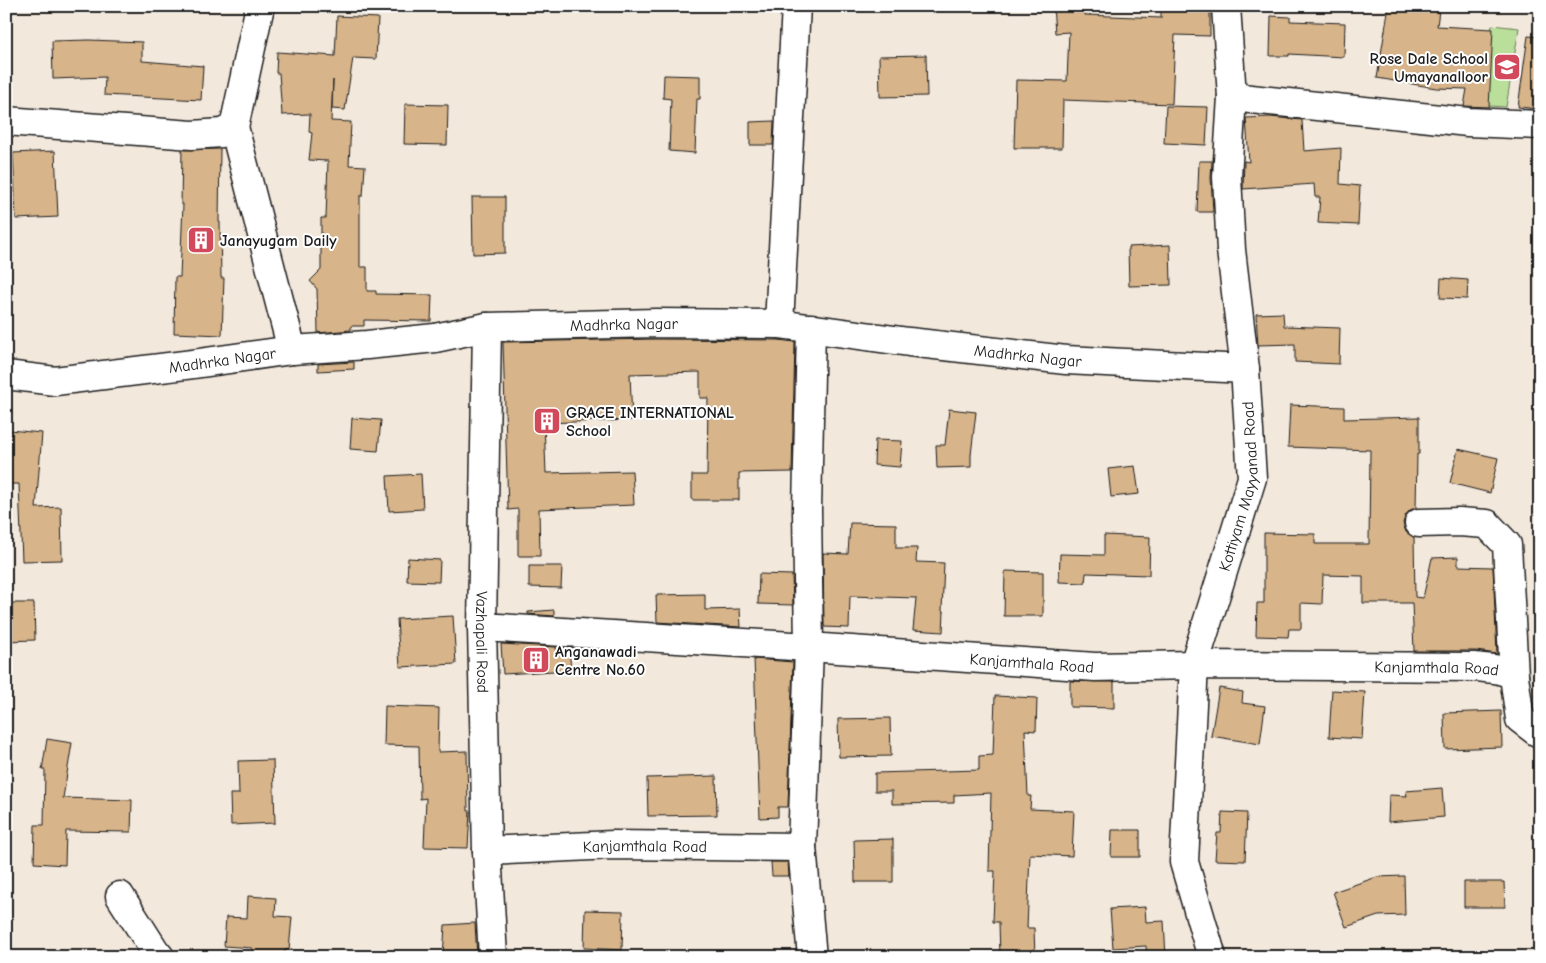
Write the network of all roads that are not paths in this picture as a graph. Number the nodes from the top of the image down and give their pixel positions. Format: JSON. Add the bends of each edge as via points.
{"nodes":[{"id":1,"x":260,"y":6,"type":"edge"},
{"id":2,"x":796,"y":6,"type":"edge"},
{"id":3,"x":1226,"y":6,"type":"edge"},
{"id":4,"x":1232,"y":97,"type":"junction"},
{"id":5,"x":6,"y":121,"type":"edge"},
{"id":6,"x":1540,"y":125,"type":"edge"},
{"id":7,"x":234,"y":127,"type":"junction"},
{"id":8,"x":779,"y":324,"type":"junction"},
{"id":9,"x":487,"y":327,"type":"junction"},
{"id":10,"x":811,"y":328,"type":"junction"},
{"id":11,"x":292,"y":350,"type":"junction"},
{"id":12,"x":1245,"y":369,"type":"junction"},
{"id":13,"x":6,"y":375,"type":"edge"},
{"id":14,"x":1419,"y":523,"type":"dead end"},
{"id":15,"x":482,"y":627,"type":"junction"},
{"id":16,"x":809,"y":647,"type":"junction"},
{"id":17,"x":1194,"y":665,"type":"junction"},
{"id":18,"x":1514,"y":676,"type":"junction"},
{"id":19,"x":1540,"y":732,"type":"edge"},
{"id":20,"x":802,"y":846,"type":"junction"},
{"id":21,"x":487,"y":851,"type":"junction"},
{"id":22,"x":120,"y":896,"type":"dead end"},
{"id":23,"x":160,"y":957,"type":"edge"},
{"id":24,"x":493,"y":957,"type":"edge"},
{"id":25,"x":812,"y":957,"type":"edge"},
{"id":26,"x":1212,"y":957,"type":"edge"}],
"edges":[{"from":1,"to":7,"type":"street"},
{"from":2,"to":8,"type":"street"},
{"from":3,"to":4,"type":"street","name":"Kottiyam Mayyanad Road"},
{"from":4,"to":6,"type":"street","via":[[1468,122]]},
{"from":4,"to":12,"type":"street","name":"Kottiyam Mayyanad Road","via":[[1228,186],[1231,250]]},
{"from":5,"to":7,"type":"street","via":[[192,135],[222,133]]},
{"from":7,"to":11,"type":"street"},
{"from":8,"to":9,"type":"street","name":"Madhrka Nagar"},
{"from":8,"to":10,"type":"street","name":"Madhrka Nagar"},
{"from":9,"to":11,"type":"street","name":"Madhrka Nagar","via":[[435,338]]},
{"from":9,"to":15,"type":"street","name":"Vazhapali Rosd"},
{"from":10,"to":12,"type":"street","name":"Madhrka Nagar","via":[[1066,360]]},
{"from":10,"to":16,"type":"street","via":[[807,510]]},
{"from":11,"to":13,"type":"street","name":"Madhrka Nagar","via":[[55,380]]},
{"from":12,"to":17,"type":"street","name":"Kottiyam Mayyanad Road","via":[[1252,478]]},
{"from":14,"to":18,"type":"street","via":[[1487,524],[1507,545]]},
{"from":15,"to":16,"type":"street","name":"Kanjamthala Road"},
{"from":15,"to":21,"type":"street","name":"Vazhapali Rosd"},
{"from":16,"to":17,"type":"street","name":"Kanjamthala Road","via":[[1095,667]]},
{"from":16,"to":20,"type":"street"},
{"from":17,"to":18,"type":"street","name":"Kanjamthala Road","via":[[1476,667],[1506,671]]},
{"from":17,"to":26,"type":"street","name":"Kottiyam Mayyanad Road","via":[[1184,862]]},
{"from":18,"to":19,"type":"street","name":"Kanjamthala Road","via":[[1520,719]]},
{"from":20,"to":21,"type":"street","name":"Kanjamthala Road","via":[[613,845]]},
{"from":20,"to":25,"type":"street"},
{"from":21,"to":24,"type":"street","name":"Vazhapali Rosd"},
{"from":22,"to":23,"type":"street"}]}
